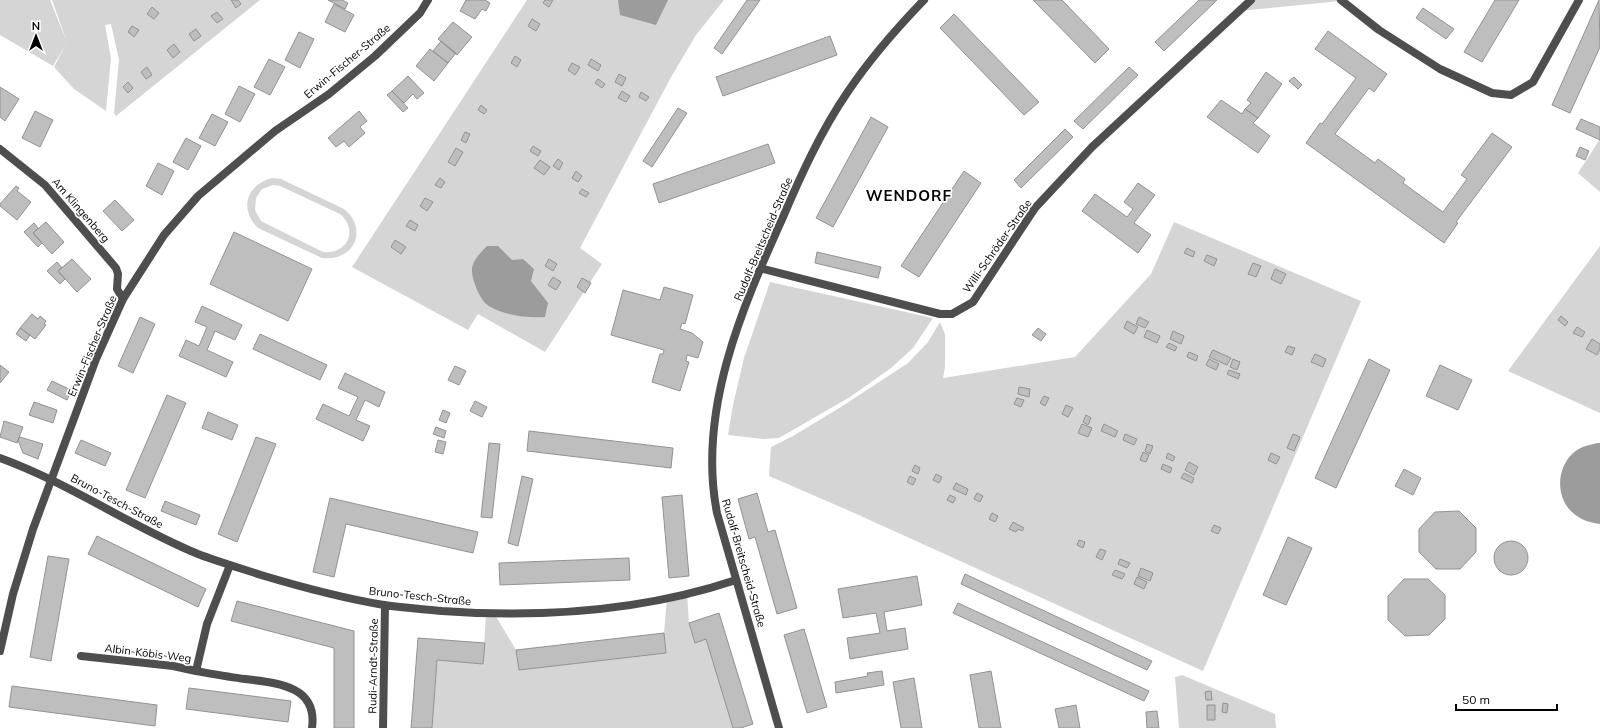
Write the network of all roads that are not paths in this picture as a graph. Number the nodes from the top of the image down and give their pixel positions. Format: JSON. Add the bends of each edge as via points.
{"nodes":[{"id":1,"x":428,"y":0,"type":"edge"},
{"id":2,"x":924,"y":0,"type":"edge"},
{"id":3,"x":1251,"y":0,"type":"edge"},
{"id":4,"x":1341,"y":0,"type":"edge"},
{"id":5,"x":1579,"y":0,"type":"edge"},
{"id":6,"x":0,"y":149,"type":"edge"},
{"id":7,"x":760,"y":268,"type":"junction"},
{"id":8,"x":123,"y":299,"type":"junction"},
{"id":9,"x":0,"y":458,"type":"edge"},
{"id":10,"x":50,"y":478,"type":"junction"},
{"id":11,"x":230,"y":565,"type":"junction"},
{"id":12,"x":736,"y":580,"type":"junction"},
{"id":13,"x":385,"y":605,"type":"junction"},
{"id":14,"x":0,"y":651,"type":"edge"},
{"id":15,"x":81,"y":656,"type":"dead end"},
{"id":16,"x":196,"y":671,"type":"junction"},
{"id":17,"x":312,"y":728,"type":"edge"},
{"id":18,"x":383,"y":728,"type":"edge"},
{"id":19,"x":779,"y":728,"type":"edge"}],
"edges":[{"from":1,"to":8,"type":"street","name":"Erwin-Fischer-Straße","via":[[420,13],[369,61],[329,94],[275,131],[198,196],[164,235]]},
{"from":2,"to":7,"type":"street","name":"Rudolf-Breitscheid-Straße","via":[[870,61],[846,94],[803,172]]},
{"from":3,"to":7,"type":"street","name":"Willi-Schröder-Straße","via":[[1092,147],[1035,208],[973,302],[952,314],[940,314]]},
{"from":4,"to":5,"type":"street","via":[[1379,30],[1440,69],[1492,93],[1512,95],[1533,82]]},
{"from":6,"to":8,"type":"street","name":"Am Klingenberg","via":[[46,185],[116,268],[117,289]]},
{"from":7,"to":12,"type":"street","name":"Rudolf-Breitscheid-Straße","via":[[729,354],[716,411],[712,452],[712,490]]},
{"from":8,"to":10,"type":"street","name":"Erwin-Fischer-Straße","via":[[96,358]]},
{"from":9,"to":10,"type":"street","name":"Bruno-Tesch-Straße"},
{"from":10,"to":11,"type":"street","name":"Bruno-Tesch-Straße","via":[[164,539]]},
{"from":10,"to":14,"type":"street","name":"Erwin-Fischer-Straße","via":[[22,565]]},
{"from":11,"to":13,"type":"street","name":"Bruno-Tesch-Straße","via":[[304,588]]},
{"from":11,"to":16,"type":"street","name":"Albin-Köbis-Weg","via":[[207,624]]},
{"from":12,"to":13,"type":"street","name":"Bruno-Tesch-Straße","via":[[715,588],[641,603],[568,612],[486,613]]},
{"from":12,"to":19,"type":"street","name":"Rudolf-Breitscheid-Straße"},
{"from":13,"to":18,"type":"street","name":"Rudi-Arndt-Straße"},
{"from":15,"to":16,"type":"street","name":"Albin-Köbis-Weg"},
{"from":16,"to":17,"type":"street","via":[[291,687],[303,695],[310,707]]}]}
